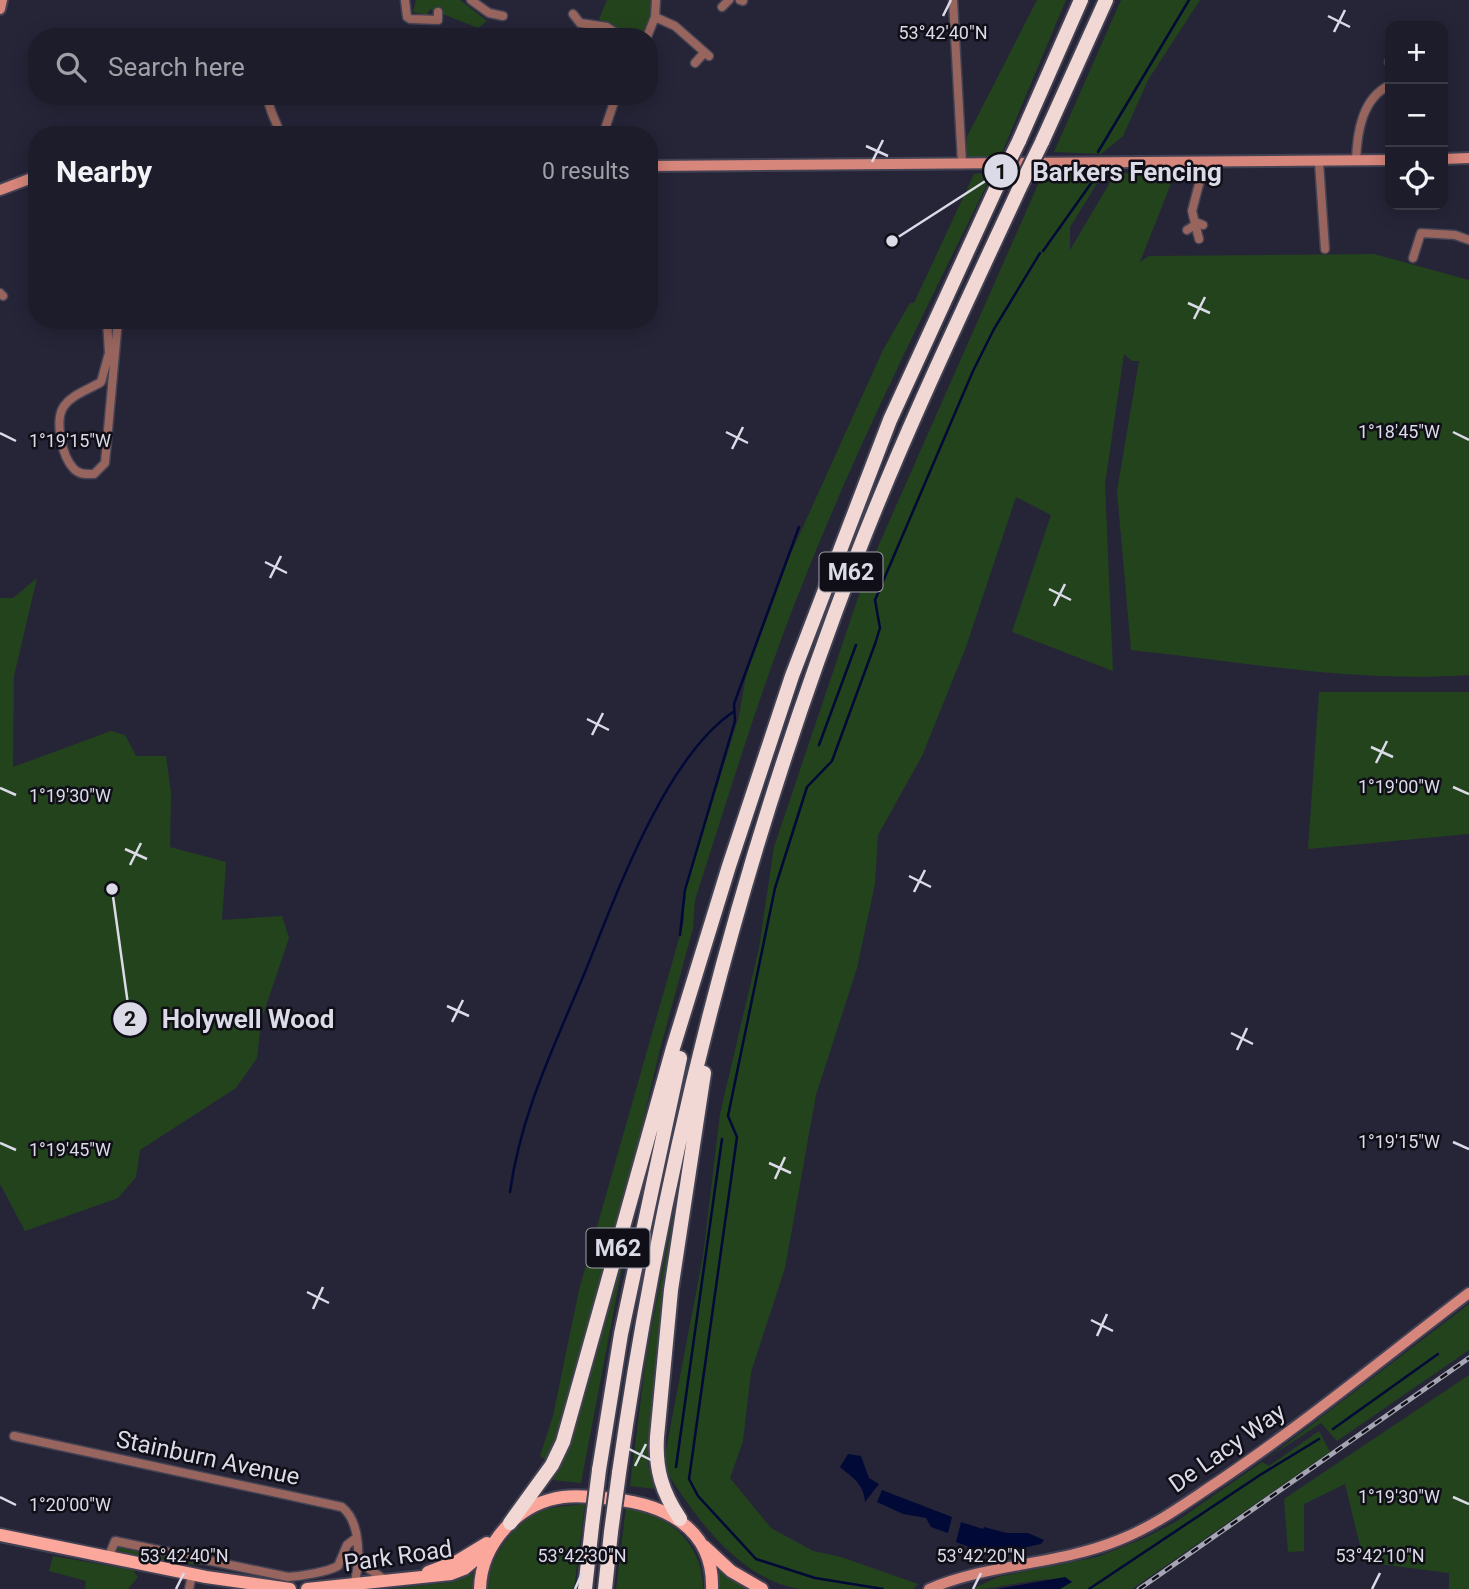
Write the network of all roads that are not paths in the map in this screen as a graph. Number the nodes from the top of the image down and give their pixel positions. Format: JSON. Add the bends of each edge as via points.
{"nodes":[{"id":1,"x":2,"y":0,"type":"edge"},
{"id":2,"x":405,"y":0,"type":"edge"},
{"id":3,"x":471,"y":0,"type":"edge"},
{"id":4,"x":656,"y":0,"type":"edge"},
{"id":5,"x":953,"y":0,"type":"edge"},
{"id":6,"x":1081,"y":0,"type":"edge"},
{"id":7,"x":1106,"y":0,"type":"edge"},
{"id":8,"x":0,"y":9,"type":"edge"},
{"id":9,"x":438,"y":12,"type":"dead end"},
{"id":10,"x":503,"y":16,"type":"dead end"},
{"id":11,"x":655,"y":17,"type":"junction"},
{"id":12,"x":566,"y":22,"type":"dead end"},
{"id":13,"x":608,"y":28,"type":"edge"},
{"id":14,"x":651,"y":28,"type":"edge"},
{"id":15,"x":695,"y":63,"type":"dead end"},
{"id":16,"x":1385,"y":89,"type":"edge"},
{"id":17,"x":269,"y":105,"type":"edge"},
{"id":18,"x":613,"y":105,"type":"edge"},
{"id":19,"x":278,"y":126,"type":"edge"},
{"id":20,"x":606,"y":126,"type":"edge"},
{"id":21,"x":1469,"y":158,"type":"edge"},
{"id":22,"x":1448,"y":159,"type":"edge"},
{"id":23,"x":1356,"y":160,"type":"junction"},
{"id":24,"x":1385,"y":160,"type":"edge"},
{"id":25,"x":1205,"y":161,"type":"junction"},
{"id":26,"x":1319,"y":162,"type":"junction"},
{"id":27,"x":962,"y":163,"type":"junction"},
{"id":28,"x":658,"y":166,"type":"edge"},
{"id":29,"x":28,"y":179,"type":"edge"},
{"id":30,"x":0,"y":190,"type":"edge"},
{"id":31,"x":1199,"y":239,"type":"dead end"},
{"id":32,"x":1469,"y":240,"type":"edge"},
{"id":33,"x":1325,"y":249,"type":"dead end"},
{"id":34,"x":1413,"y":258,"type":"dead end"},
{"id":35,"x":108,"y":329,"type":"edge"},
{"id":36,"x":117,"y":329,"type":"edge"},
{"id":37,"x":701,"y":961,"type":"junction"},
{"id":38,"x":720,"y":971,"type":"junction"},
{"id":39,"x":1469,"y":1293,"type":"edge"},
{"id":40,"x":14,"y":1436,"type":"dead end"},
{"id":41,"x":680,"y":1519,"type":"junction"},
{"id":42,"x":510,"y":1523,"type":"junction"},
{"id":43,"x":0,"y":1535,"type":"edge"},
{"id":44,"x":499,"y":1536,"type":"junction"},
{"id":45,"x":356,"y":1538,"type":"junction"},
{"id":46,"x":696,"y":1538,"type":"junction"},
{"id":47,"x":488,"y":1549,"type":"junction"},
{"id":48,"x":359,"y":1555,"type":"junction"},
{"id":49,"x":108,"y":1558,"type":"junction"},
{"id":50,"x":977,"y":1573,"type":"junction"},
{"id":51,"x":192,"y":1575,"type":"junction"},
{"id":52,"x":206,"y":1577,"type":"junction"},
{"id":53,"x":411,"y":1578,"type":"junction"},
{"id":54,"x":387,"y":1580,"type":"junction"},
{"id":55,"x":353,"y":1587,"type":"edge"},
{"id":56,"x":189,"y":1589,"type":"edge"},
{"id":57,"x":244,"y":1589,"type":"edge"},
{"id":58,"x":289,"y":1589,"type":"edge"},
{"id":59,"x":307,"y":1589,"type":"edge"},
{"id":60,"x":480,"y":1589,"type":"edge"},
{"id":61,"x":585,"y":1589,"type":"edge"},
{"id":62,"x":605,"y":1589,"type":"edge"},
{"id":63,"x":712,"y":1589,"type":"edge"},
{"id":64,"x":762,"y":1589,"type":"edge"},
{"id":65,"x":929,"y":1589,"type":"edge"},
{"id":66,"x":949,"y":1589,"type":"edge"}],
"edges":[{"from":1,"to":8,"type":"street"},
{"from":2,"to":9,"type":"street","via":[[410,19],[438,20]]},
{"from":3,"to":10,"type":"street","via":[[489,13]]},
{"from":4,"to":11,"type":"street"},
{"from":5,"to":27,"type":"street"},
{"from":6,"to":37,"type":"highway","number":"M62","bridge":true,"via":[[890,420],[758,777]]},
{"from":7,"to":38,"type":"highway","number":"M62","bridge":true,"via":[[917,410],[855,560],[775,790]]},
{"from":11,"to":14,"type":"street"},
{"from":11,"to":15,"type":"street","via":[[675,26],[707,54]]},
{"from":12,"to":13,"type":"street","via":[[574,17],[585,25]]},
{"from":16,"to":23,"type":"street","via":[[1371,99],[1365,112]]},
{"from":17,"to":19,"type":"street"},
{"from":18,"to":20,"type":"street"},
{"from":21,"to":22,"type":"street"},
{"from":23,"to":24,"type":"street"},
{"from":23,"to":26,"type":"street"},
{"from":25,"to":26,"type":"street"},
{"from":25,"to":27,"type":"street"},
{"from":25,"to":31,"type":"street","via":[[1192,212]]},
{"from":26,"to":33,"type":"street"},
{"from":27,"to":28,"type":"street"},
{"from":29,"to":30,"type":"street"},
{"from":32,"to":34,"type":"street","via":[[1418,231]]},
{"from":35,"to":36,"type":"street","via":[[109,353],[101,382],[74,396],[60,414],[67,460],[84,474],[94,474],[105,463]]},
{"from":37,"to":42,"type":"highway","number":"M62","via":[[564,1442]]},
{"from":37,"to":61,"type":"highway","number":"M62","bridge":true,"via":[[621,1334]]},
{"from":38,"to":41,"type":"highway","via":[[671,1290],[657,1437],[658,1473]]},
{"from":38,"to":62,"type":"highway","number":"M62","bridge":true,"via":[[650,1274]]},
{"from":39,"to":50,"type":"street","name":"De Lacy Way","via":[[1257,1455],[1163,1518],[1086,1551]]},
{"from":40,"to":45,"type":"street","name":"Stainburn Avenue","via":[[336,1505],[348,1511]]},
{"from":41,"to":42,"type":"main road","name":"Park Road","via":[[636,1501],[574,1496],[540,1503]]},
{"from":41,"to":46,"type":"main road"},
{"from":42,"to":44,"type":"main road","name":"Park Road"},
{"from":43,"to":49,"type":"main road"},
{"from":44,"to":47,"type":"main road","name":"Park Road"},
{"from":44,"to":53,"type":"main road","via":[[460,1560]]},
{"from":45,"to":48,"type":"street","name":"Stainburn Avenue"},
{"from":45,"to":49,"type":"street","name":"Park Road","via":[[347,1545],[338,1566],[308,1576],[288,1577],[115,1541]]},
{"from":46,"to":63,"type":"main road","via":[[709,1566]]},
{"from":46,"to":64,"type":"main road","via":[[731,1571]]},
{"from":47,"to":53,"type":"main road","name":"Park Road","via":[[451,1574]]},
{"from":47,"to":60,"type":"main road"},
{"from":48,"to":54,"type":"street","via":[[369,1569]]},
{"from":48,"to":55,"type":"street","name":"Stainburn Avenue"},
{"from":49,"to":51,"type":"main road"},
{"from":50,"to":65,"type":"street","name":"De Lacy Way"},
{"from":50,"to":66,"type":"street","name":"De Lacy Way"},
{"from":51,"to":52,"type":"main road"},
{"from":51,"to":56,"type":"street"},
{"from":52,"to":57,"type":"main road"},
{"from":52,"to":58,"type":"main road"},
{"from":53,"to":54,"type":"main road","name":"Park Road"},
{"from":54,"to":55,"type":"main road","name":"Park Road"},
{"from":55,"to":59,"type":"main road","name":"Park Road"}]}
